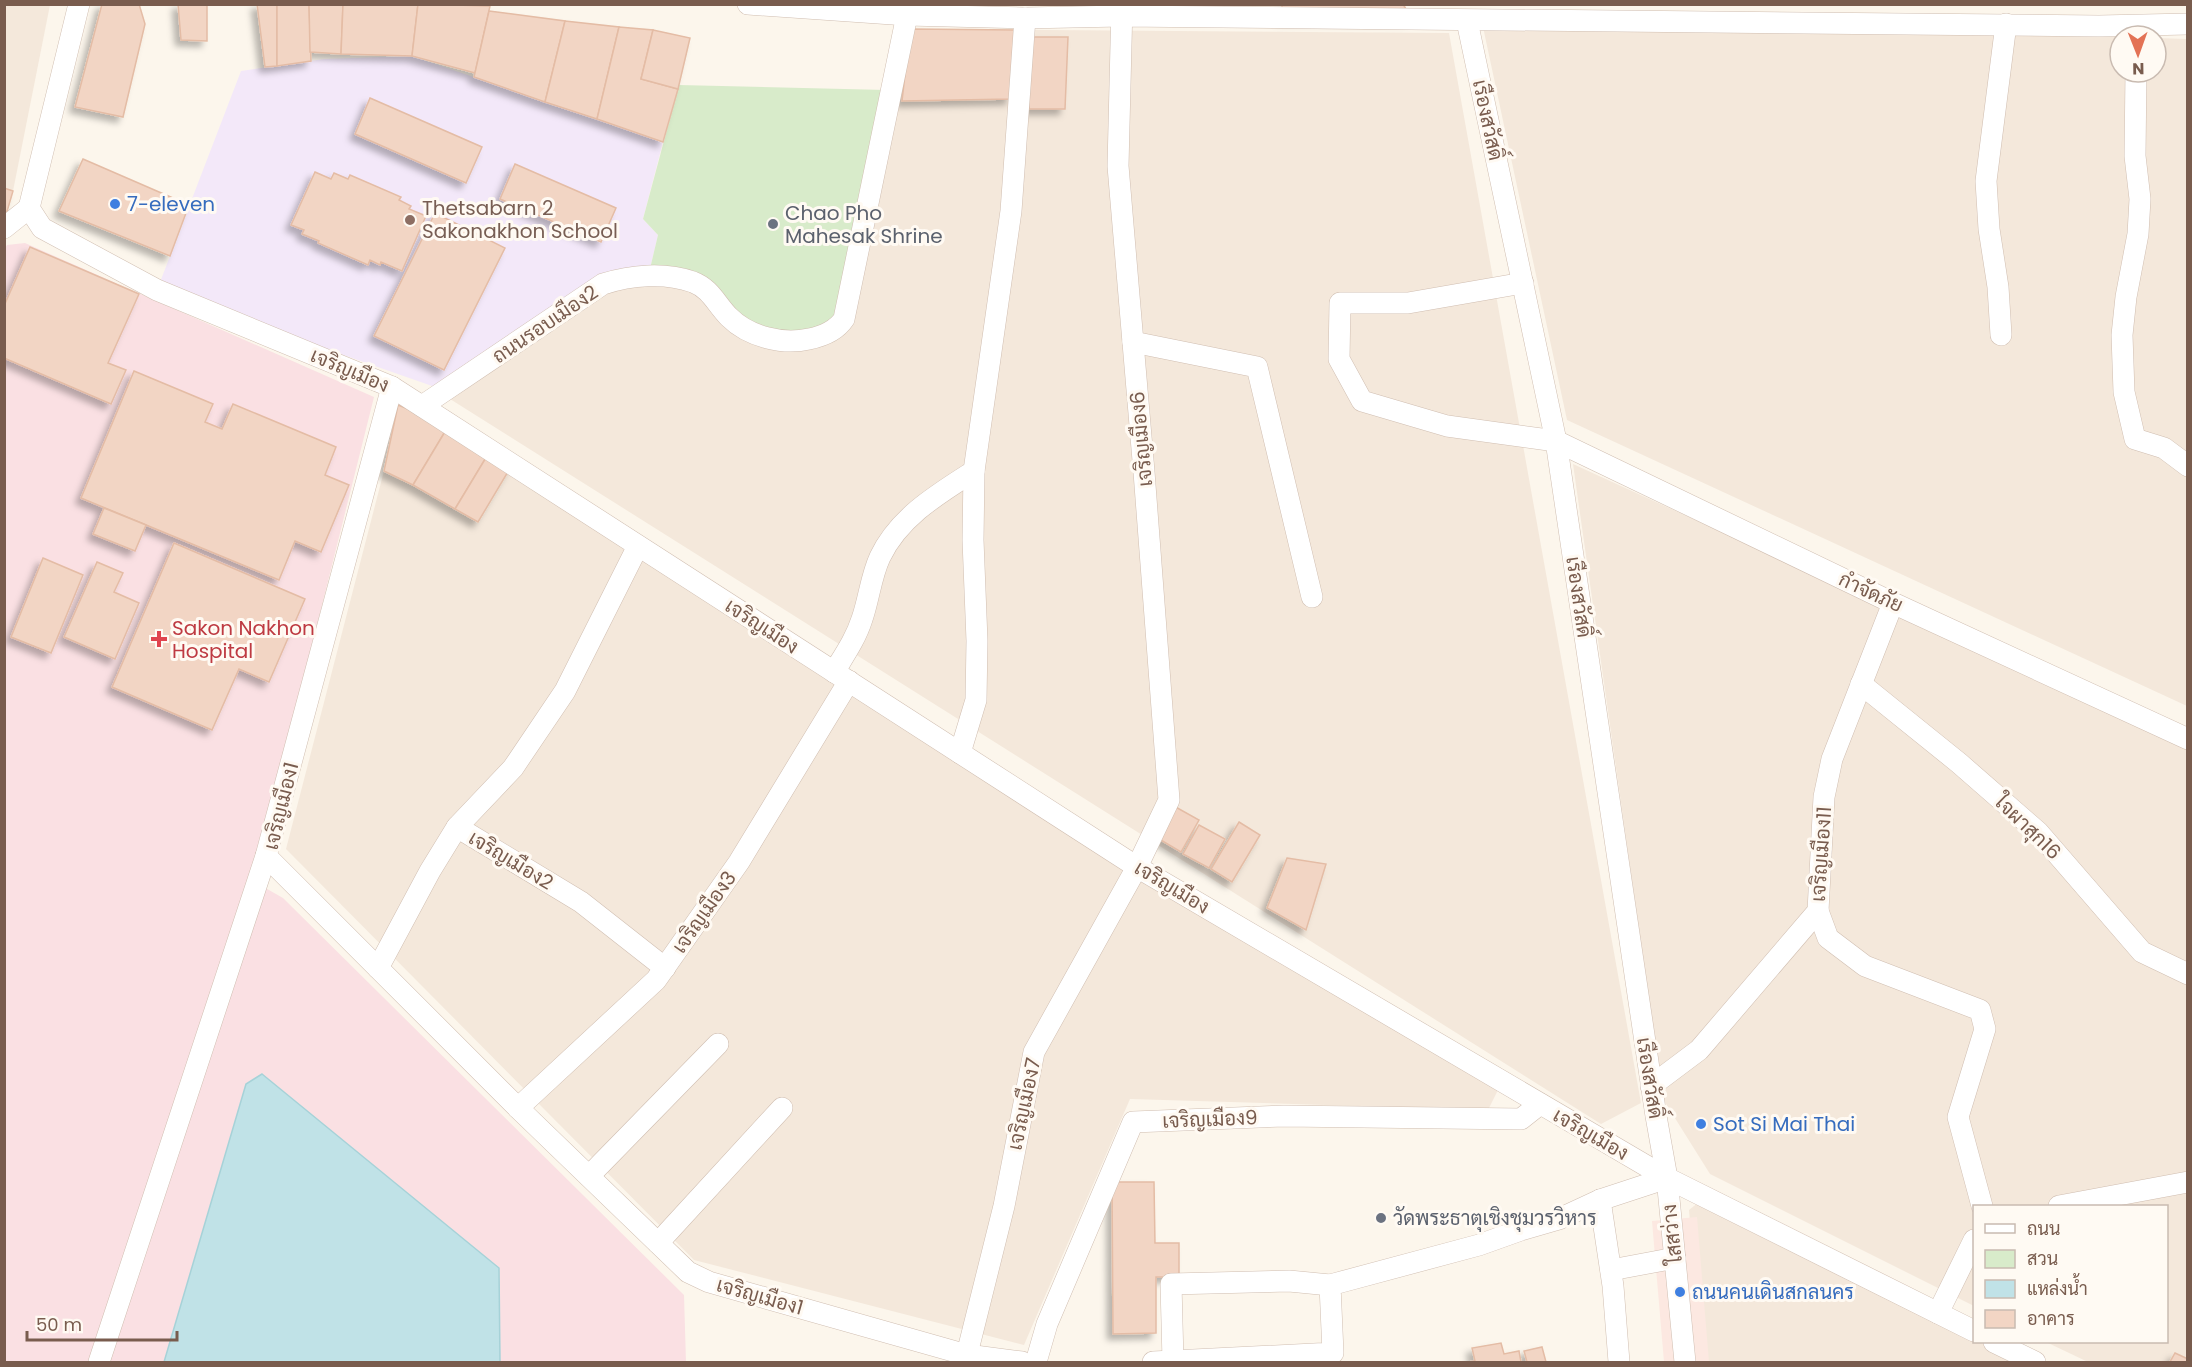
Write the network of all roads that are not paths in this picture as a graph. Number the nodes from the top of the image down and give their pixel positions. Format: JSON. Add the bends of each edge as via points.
{"nodes":[{"id":1,"x":79,"y":4,"type":"edge"},
{"id":2,"x":748,"y":4,"type":"edge"},
{"id":3,"x":1121,"y":10,"type":"edge"},
{"id":4,"x":1408,"y":12,"type":"edge"},
{"id":5,"x":907,"y":15,"type":"junction"},
{"id":6,"x":1025,"y":18,"type":"junction"},
{"id":7,"x":1467,"y":21,"type":"junction"},
{"id":8,"x":2006,"y":24,"type":"junction"},
{"id":9,"x":2187,"y":24,"type":"edge"},
{"id":10,"x":2168,"y":26,"type":"edge"},
{"id":11,"x":2108,"y":29,"type":"edge"},
{"id":12,"x":2136,"y":84,"type":"edge"},
{"id":13,"x":28,"y":208,"type":"junction"},
{"id":14,"x":4,"y":228,"type":"edge"},
{"id":15,"x":1522,"y":283,"type":"junction"},
{"id":16,"x":2001,"y":335,"type":"dead end"},
{"id":17,"x":1133,"y":342,"type":"junction"},
{"id":18,"x":392,"y":387,"type":"junction"},
{"id":19,"x":422,"y":406,"type":"junction"},
{"id":20,"x":1556,"y":441,"type":"junction"},
{"id":21,"x":2187,"y":466,"type":"edge"},
{"id":22,"x":974,"y":471,"type":"junction"},
{"id":23,"x":638,"y":546,"type":"junction"},
{"id":24,"x":1312,"y":597,"type":"dead end"},
{"id":25,"x":1893,"y":603,"type":"junction"},
{"id":26,"x":841,"y":676,"type":"junction"},
{"id":27,"x":1861,"y":684,"type":"junction"},
{"id":28,"x":2187,"y":739,"type":"edge"},
{"id":29,"x":960,"y":753,"type":"junction"},
{"id":30,"x":457,"y":827,"type":"junction"},
{"id":31,"x":266,"y":856,"type":"junction"},
{"id":32,"x":1137,"y":867,"type":"junction"},
{"id":33,"x":1818,"y":911,"type":"junction"},
{"id":34,"x":378,"y":968,"type":"junction"},
{"id":35,"x":665,"y":968,"type":"junction"},
{"id":36,"x":2187,"y":974,"type":"edge"},
{"id":37,"x":718,"y":1044,"type":"dead end"},
{"id":38,"x":1651,"y":1086,"type":"junction"},
{"id":39,"x":1540,"y":1104,"type":"junction"},
{"id":40,"x":518,"y":1108,"type":"junction"},
{"id":41,"x":782,"y":1108,"type":"dead end"},
{"id":42,"x":589,"y":1176,"type":"junction"},
{"id":43,"x":1667,"y":1178,"type":"junction"},
{"id":44,"x":2187,"y":1182,"type":"edge"},
{"id":45,"x":1600,"y":1200,"type":"junction"},
{"id":46,"x":1982,"y":1205,"type":"edge"},
{"id":47,"x":2064,"y":1205,"type":"edge"},
{"id":48,"x":1973,"y":1242,"type":"edge"},
{"id":49,"x":658,"y":1243,"type":"junction"},
{"id":50,"x":1675,"y":1258,"type":"junction"},
{"id":51,"x":1611,"y":1270,"type":"junction"},
{"id":52,"x":1330,"y":1285,"type":"junction"},
{"id":53,"x":1938,"y":1313,"type":"junction"},
{"id":54,"x":1973,"y":1330,"type":"edge"},
{"id":55,"x":1998,"y":1343,"type":"edge"},
{"id":56,"x":1334,"y":1358,"type":"edge"},
{"id":57,"x":966,"y":1359,"type":"edge"},
{"id":58,"x":99,"y":1362,"type":"edge"},
{"id":59,"x":1022,"y":1362,"type":"edge"},
{"id":60,"x":1036,"y":1362,"type":"edge"},
{"id":61,"x":1163,"y":1362,"type":"edge"},
{"id":62,"x":1619,"y":1362,"type":"edge"},
{"id":63,"x":1685,"y":1362,"type":"edge"},
{"id":64,"x":2035,"y":1362,"type":"edge"}],
"edges":[{"from":1,"to":13,"type":"street"},
{"from":2,"to":5,"type":"street"},
{"from":3,"to":4,"type":"street"},
{"from":3,"to":6,"type":"street"},
{"from":3,"to":17,"type":"street","name":"เจริญเมือง6","via":[[1118,166]]},
{"from":4,"to":7,"type":"street"},
{"from":5,"to":6,"type":"street"},
{"from":5,"to":19,"type":"street","name":"ถนนรอบเมือง2","via":[[844,319],[838,328],[788,343],[774,340],[729,318],[708,290],[693,282],[655,276],[618,279],[603,284]]},
{"from":6,"to":22,"type":"street","via":[[1011,211]]},
{"from":7,"to":8,"type":"street"},
{"from":7,"to":15,"type":"street","name":"เรืองสวัสดิ์"},
{"from":8,"to":11,"type":"street"},
{"from":8,"to":16,"type":"street","via":[[1986,181]]},
{"from":9,"to":10,"type":"street"},
{"from":12,"to":21,"type":"street","via":[[2135,156],[2140,199],[2122,334],[2124,392],[2135,439],[2163,448]]},
{"from":13,"to":14,"type":"street"},
{"from":13,"to":18,"type":"street","name":"เจริญเมือง","via":[[42,228],[157,290]]},
{"from":15,"to":20,"type":"street","name":"เรืองสวัสดิ์"},
{"from":15,"to":20,"type":"street","name":"กำจัดภัย","via":[[1408,303],[1340,303],[1339,359],[1362,401],[1447,426]]},
{"from":17,"to":24,"type":"street","via":[[1257,367]]},
{"from":17,"to":32,"type":"street","name":"เจริญเมือง6","via":[[1169,800]]},
{"from":18,"to":19,"type":"street","name":"เจริญเมือง"},
{"from":18,"to":31,"type":"street","name":"เจริญเมือง1"},
{"from":19,"to":23,"type":"street","name":"เจริญเมือง"},
{"from":20,"to":25,"type":"street","name":"กำจัดภัย"},
{"from":20,"to":38,"type":"street","name":"เรืองสวัสดิ์"},
{"from":22,"to":26,"type":"street","name":"เจริญเมือง3","via":[[925,504],[888,543],[879,559]]},
{"from":22,"to":29,"type":"street","via":[[975,700]]},
{"from":23,"to":26,"type":"street","name":"เจริญเมือง"},
{"from":23,"to":30,"type":"street","via":[[565,691],[513,768]]},
{"from":25,"to":27,"type":"street","name":"เจริญเมือง11"},
{"from":25,"to":28,"type":"street","name":"กำจัดภัย"},
{"from":26,"to":29,"type":"street","name":"เจริญเมือง"},
{"from":26,"to":35,"type":"street","name":"เจริญเมือง3","via":[[739,862]]},
{"from":27,"to":33,"type":"street","name":"เจริญเมือง11","via":[[1832,759],[1824,797]]},
{"from":27,"to":36,"type":"street","name":"ใจผาสุก16","via":[[2038,832],[2142,952]]},
{"from":29,"to":32,"type":"street","name":"เจริญเมือง"},
{"from":30,"to":34,"type":"street","name":"เจริญเมือง2"},
{"from":30,"to":35,"type":"street","name":"เจริญเมือง2","via":[[581,902]]},
{"from":31,"to":34,"type":"street","name":"เจริญเมือง1"},
{"from":31,"to":58,"type":"street"},
{"from":32,"to":39,"type":"street","name":"เจริญเมือง"},
{"from":32,"to":57,"type":"street","name":"เจริญเมือง7","via":[[1034,1052],[1004,1206]]},
{"from":33,"to":38,"type":"street","name":"เจริญเมือง11","via":[[1699,1050]]},
{"from":33,"to":46,"type":"street","via":[[1828,938],[1865,966],[1980,1010],[1985,1029],[1958,1117]]},
{"from":34,"to":40,"type":"street","name":"เจริญเมือง1"},
{"from":35,"to":40,"type":"street","name":"เจริญเมือง3"},
{"from":37,"to":42,"type":"street"},
{"from":38,"to":43,"type":"street","name":"เรืองสวัสดิ์"},
{"from":39,"to":43,"type":"street","name":"เจริญเมือง"},
{"from":39,"to":60,"type":"street","name":"เจริญเมือง9","via":[[1521,1119],[1284,1116],[1133,1122],[1047,1324]]},
{"from":40,"to":42,"type":"street","name":"เจริญเมือง1"},
{"from":41,"to":49,"type":"street"},
{"from":42,"to":49,"type":"street","name":"เจริญเมือง1"},
{"from":43,"to":45,"type":"street"},
{"from":43,"to":50,"type":"street","name":"ใสสว่าง"},
{"from":43,"to":53,"type":"street","name":"เจริญเมือง"},
{"from":44,"to":47,"type":"street"},
{"from":45,"to":51,"type":"street"},
{"from":45,"to":52,"type":"street","via":[[1559,1219],[1479,1245]]},
{"from":48,"to":53,"type":"street"},
{"from":49,"to":57,"type":"street","name":"เจริญเมือง1","via":[[688,1272],[709,1282]]},
{"from":50,"to":51,"type":"street"},
{"from":50,"to":63,"type":"street","name":"ใสสว่าง"},
{"from":51,"to":62,"type":"street"},
{"from":52,"to":56,"type":"street"},
{"from":52,"to":61,"type":"street","via":[[1289,1281],[1171,1284]]},
{"from":53,"to":54,"type":"street","name":"เจริญเมือง"},
{"from":55,"to":64,"type":"street"},
{"from":56,"to":61,"type":"street"},
{"from":57,"to":59,"type":"street","name":"เจริญเมือง1"}]}
